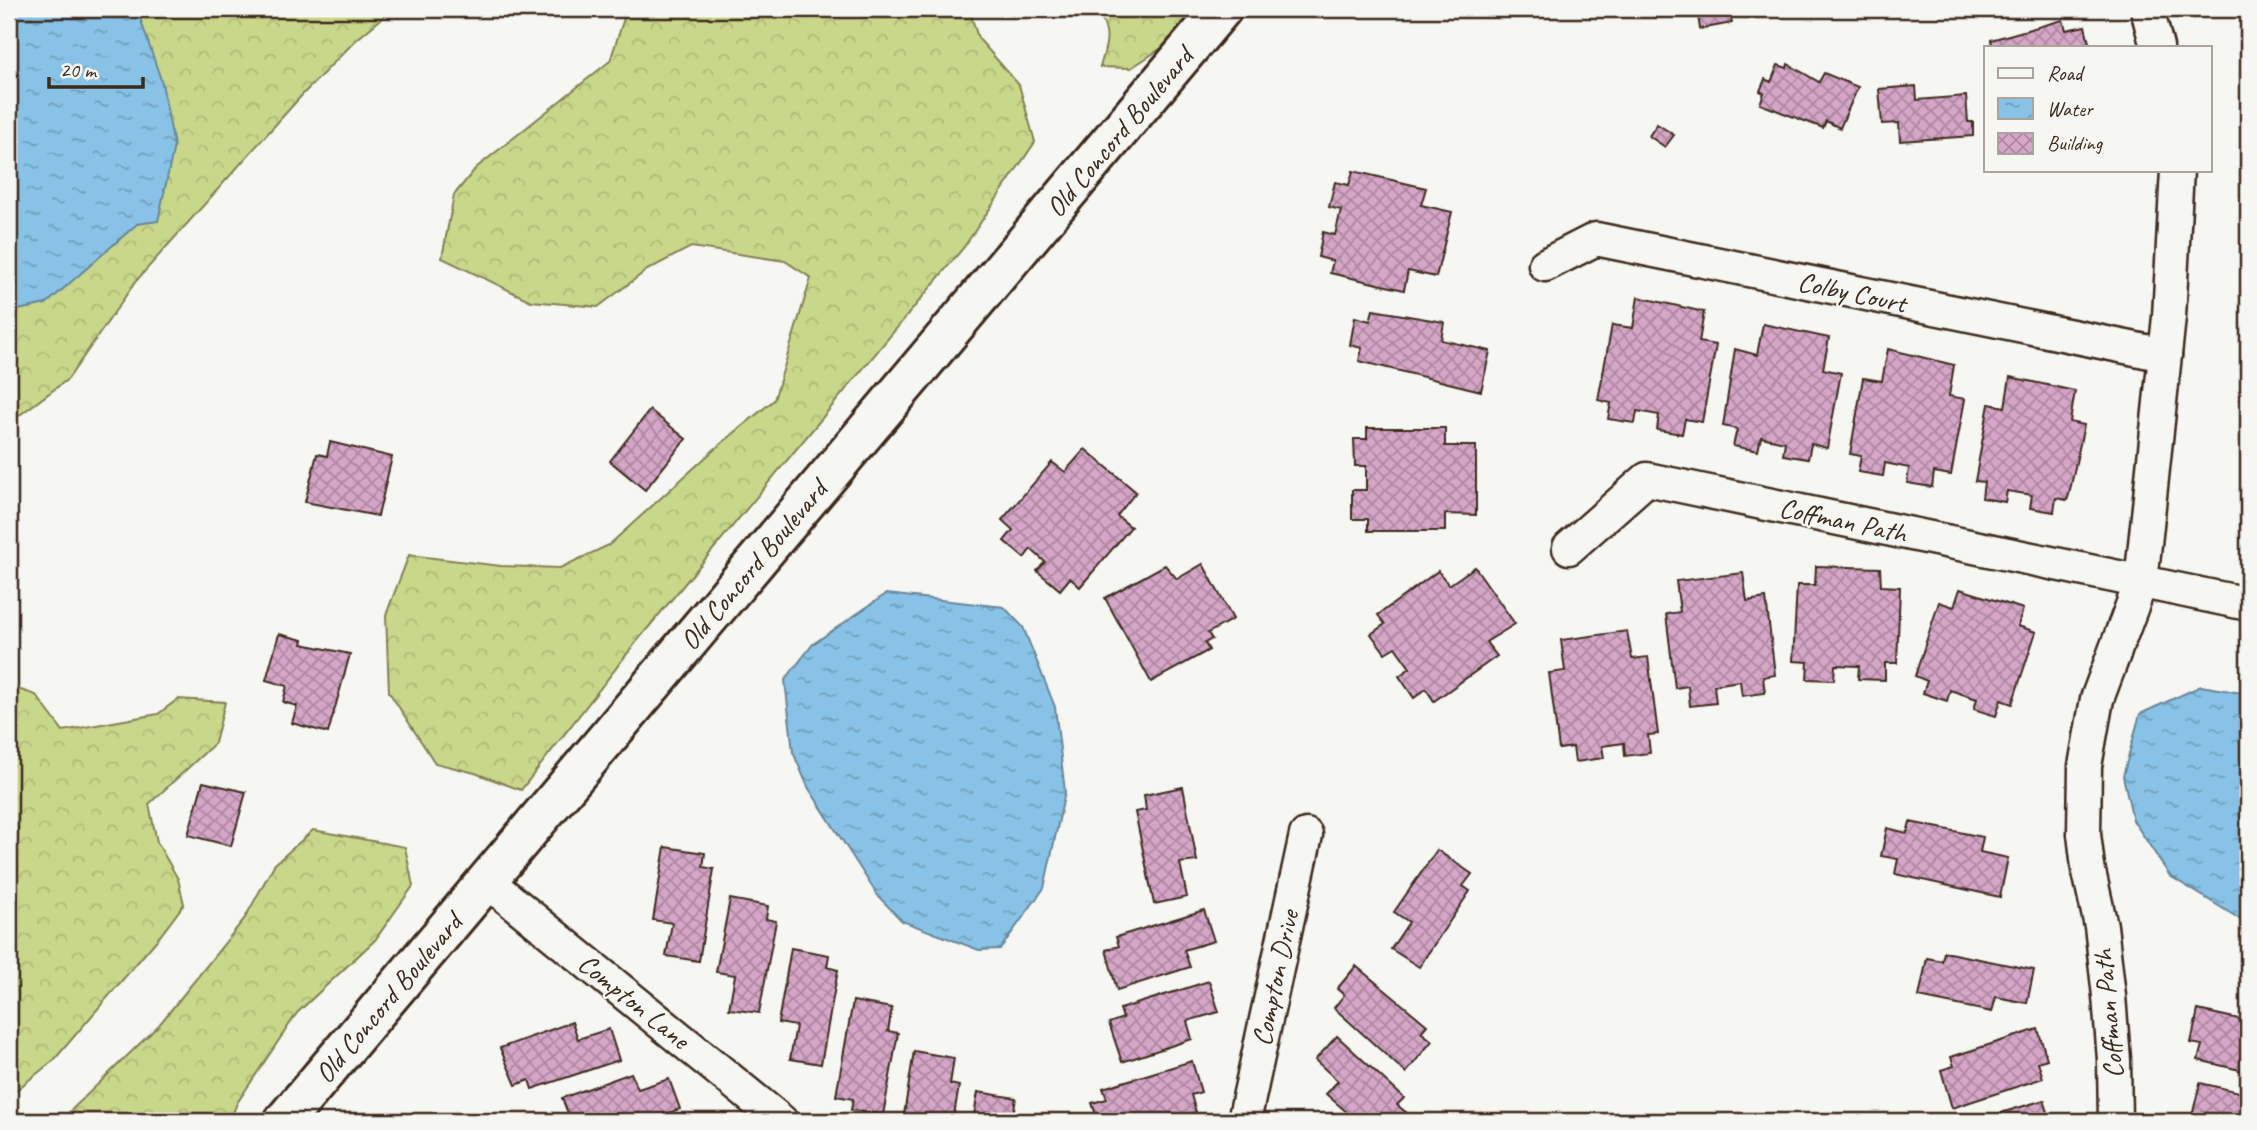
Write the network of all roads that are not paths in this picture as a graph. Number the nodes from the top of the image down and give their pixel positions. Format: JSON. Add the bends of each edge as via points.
{"nodes":[{"id":1,"x":1223,"y":9,"type":"edge"},
{"id":2,"x":2147,"y":9,"type":"edge"},
{"id":3,"x":2157,"y":46,"type":"edge"},
{"id":4,"x":2177,"y":172,"type":"edge"},
{"id":5,"x":1545,"y":265,"type":"dead end"},
{"id":6,"x":2165,"y":355,"type":"junction"},
{"id":7,"x":1569,"y":548,"type":"dead end"},
{"id":8,"x":2141,"y":582,"type":"junction"},
{"id":9,"x":2248,"y":604,"type":"edge"},
{"id":10,"x":1306,"y":835,"type":"dead end"},
{"id":11,"x":487,"y":881,"type":"junction"},
{"id":12,"x":284,"y":1121,"type":"edge"},
{"id":13,"x":781,"y":1121,"type":"edge"},
{"id":14,"x":1244,"y":1121,"type":"edge"},
{"id":15,"x":2115,"y":1121,"type":"edge"}],
"edges":[{"from":1,"to":11,"type":"street","name":"Old Concord Boulevard"},
{"from":2,"to":3,"type":"street"},
{"from":4,"to":6,"type":"street","name":"Coffman Path"},
{"from":5,"to":6,"type":"street","name":"Colby Court","via":[[1596,239]]},
{"from":6,"to":8,"type":"street","name":"Coffman Path"},
{"from":7,"to":8,"type":"street","name":"Coffman Path","via":[[1647,479]]},
{"from":8,"to":9,"type":"street","name":"Coffman Path"},
{"from":8,"to":15,"type":"street","name":"Coffman Path","via":[[2097,699],[2083,789],[2085,845],[2109,996]]},
{"from":10,"to":14,"type":"street","name":"Compton Drive"},
{"from":11,"to":12,"type":"street","name":"Old Concord Boulevard"},
{"from":11,"to":13,"type":"street","name":"Compton Lane"}]}
